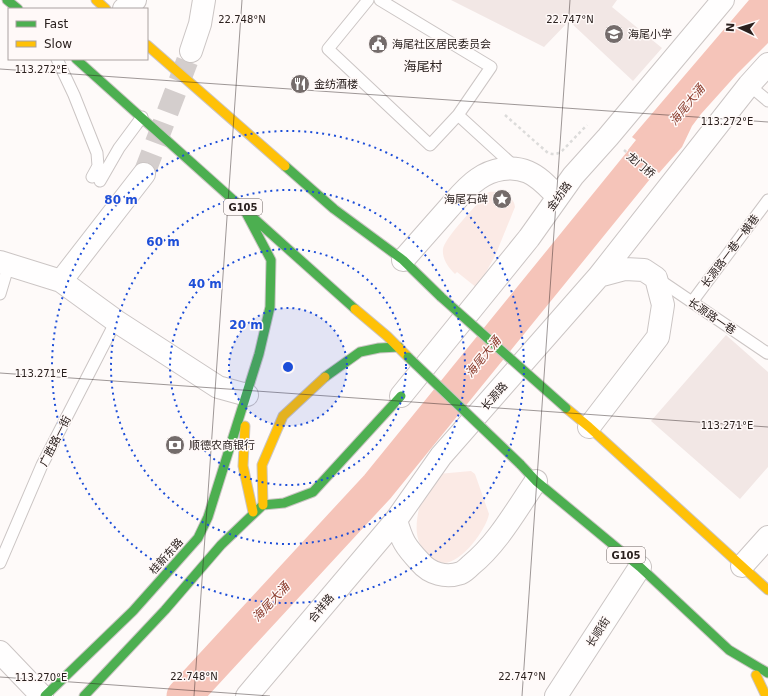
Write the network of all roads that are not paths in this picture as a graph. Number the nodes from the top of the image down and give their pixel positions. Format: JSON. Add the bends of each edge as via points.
{"nodes":[{"id":1,"x":7,"y":0,"type":"edge"},
{"id":2,"x":96,"y":0,"type":"edge"},
{"id":3,"x":135,"y":0,"type":"edge"},
{"id":4,"x":202,"y":0,"type":"edge"},
{"id":5,"x":368,"y":0,"type":"edge"},
{"id":6,"x":380,"y":0,"type":"edge"},
{"id":7,"x":723,"y":0,"type":"edge"},
{"id":8,"x":17,"y":8,"type":"edge"},
{"id":9,"x":105,"y":8,"type":"edge"},
{"id":10,"x":125,"y":8,"type":"edge"},
{"id":11,"x":148,"y":46,"type":"edge"},
{"id":12,"x":191,"y":51,"type":"tunnel mouth"},
{"id":13,"x":57,"y":60,"type":"edge"},
{"id":14,"x":77,"y":60,"type":"edge"},
{"id":15,"x":768,"y":64,"type":"edge"},
{"id":16,"x":749,"y":85,"type":"junction"},
{"id":17,"x":768,"y":101,"type":"edge"},
{"id":18,"x":458,"y":115,"type":"junction"},
{"id":19,"x":142,"y":118,"type":"junction"},
{"id":20,"x":517,"y":169,"type":"junction"},
{"id":21,"x":144,"y":174,"type":"tunnel mouth"},
{"id":22,"x":558,"y":197,"type":"junction"},
{"id":23,"x":768,"y":200,"type":"edge"},
{"id":24,"x":244,"y":209,"type":"junction"},
{"id":25,"x":403,"y":260,"type":"junction"},
{"id":26,"x":4,"y":263,"type":"edge"},
{"id":27,"x":599,"y":276,"type":"junction"},
{"id":28,"x":656,"y":278,"type":"junction"},
{"id":29,"x":61,"y":281,"type":"junction"},
{"id":30,"x":0,"y":294,"type":"edge"},
{"id":31,"x":692,"y":302,"type":"junction"},
{"id":32,"x":116,"y":321,"type":"junction"},
{"id":33,"x":399,"y":347,"type":"junction"},
{"id":34,"x":768,"y":352,"type":"edge"},
{"id":35,"x":247,"y":395,"type":"junction"},
{"id":36,"x":401,"y":396,"type":"joint"},
{"id":37,"x":589,"y":427,"type":"junction"},
{"id":38,"x":536,"y":481,"type":"junction"},
{"id":39,"x":263,"y":505,"type":"junction"},
{"id":40,"x":254,"y":514,"type":"junction"},
{"id":41,"x":396,"y":520,"type":"junction"},
{"id":42,"x":768,"y":537,"type":"edge"},
{"id":43,"x":0,"y":563,"type":"edge"},
{"id":44,"x":742,"y":566,"type":"junction"},
{"id":45,"x":640,"y":567,"type":"junction"},
{"id":46,"x":768,"y":590,"type":"edge"},
{"id":47,"x":0,"y":652,"type":"edge"},
{"id":48,"x":768,"y":673,"type":"edge"},
{"id":49,"x":756,"y":675,"type":"dead end"},
{"id":50,"x":44,"y":696,"type":"edge"},
{"id":51,"x":84,"y":696,"type":"edge"},
{"id":52,"x":247,"y":696,"type":"edge"},
{"id":53,"x":556,"y":696,"type":"edge"},
{"id":54,"x":766,"y":696,"type":"edge"}],
"edges":[{"from":1,"to":8,"type":"main road"},
{"from":2,"to":9,"type":"main road"},
{"from":3,"to":10,"type":"street"},
{"from":4,"to":12,"type":"street","via":[[200,24]]},
{"from":5,"to":18,"type":"lane","via":[[328,49],[430,146]]},
{"from":6,"to":18,"type":"lane","via":[[491,67]]},
{"from":7,"to":22,"type":"street","name":"金纺路"},
{"from":11,"to":25,"type":"main road","via":[[334,209]]},
{"from":13,"to":19,"type":"lane","via":[[97,153],[96,179]]},
{"from":14,"to":19,"type":"main road","number":"G105"},
{"from":15,"to":16,"type":"street","name":"长源路"},
{"from":16,"to":17,"type":"lane"},
{"from":16,"to":27,"type":"street","name":"长源路"},
{"from":18,"to":20,"type":"lane"},
{"from":19,"to":24,"type":"main road","number":"G105"},
{"from":20,"to":22,"type":"street","via":[[539,178]]},
{"from":20,"to":25,"type":"street","via":[[488,173],[478,179],[466,189]]},
{"from":21,"to":29,"type":"street"},
{"from":22,"to":36,"type":"street","name":"金纺路","via":[[529,238]]},
{"from":23,"to":31,"type":"lane","name":"长源路一巷一横巷"},
{"from":24,"to":33,"type":"main road","number":"G105","via":[[342,299]]},
{"from":24,"to":35,"type":"main road","name":"桂新东路","via":[[271,260],[270,308],[260,354]]},
{"from":25,"to":37,"type":"main road","bridge":true,"via":[[441,297]]},
{"from":26,"to":29,"type":"street"},
{"from":26,"to":30,"type":"lane"},
{"from":27,"to":28,"type":"street","via":[[632,269],[644,270]]},
{"from":27,"to":41,"type":"street","name":"长源路","via":[[441,456]]},
{"from":28,"to":31,"type":"lane","name":"长源路一巷"},
{"from":28,"to":37,"type":"street","via":[[663,305],[658,337]]},
{"from":29,"to":32,"type":"street"},
{"from":31,"to":34,"type":"lane","name":"长源路一巷"},
{"from":32,"to":35,"type":"street","via":[[218,387]]},
{"from":32,"to":43,"type":"lane","name":"广胜路一街","via":[[42,465]]},
{"from":33,"to":38,"type":"main road","number":"G105","bridge":true},
{"from":33,"to":39,"type":"main road","via":[[360,352],[324,378],[283,416],[262,465]]},
{"from":35,"to":40,"type":"main road","name":"桂新东路","via":[[243,466]]},
{"from":35,"to":50,"type":"main road","name":"桂新东路","via":[[208,517],[198,538],[133,611]]},
{"from":36,"to":39,"type":"main road","via":[[313,492],[284,503]]},
{"from":37,"to":44,"type":"main road"},
{"from":38,"to":41,"type":"street","via":[[500,534],[480,558],[462,572],[448,576],[432,572],[423,566],[401,540]]},
{"from":38,"to":45,"type":"main road","number":"G105"},
{"from":39,"to":40,"type":"main road"},
{"from":40,"to":51,"type":"main road","via":[[221,545],[166,610]]},
{"from":41,"to":52,"type":"street","name":"合祥路"},
{"from":42,"to":44,"type":"street"},
{"from":44,"to":46,"type":"main road"},
{"from":45,"to":48,"type":"main road","number":"G105","via":[[729,650]]},
{"from":45,"to":53,"type":"street","name":"长顺街"},
{"from":47,"to":50,"type":"street"},
{"from":49,"to":54,"type":"main road"}]}
